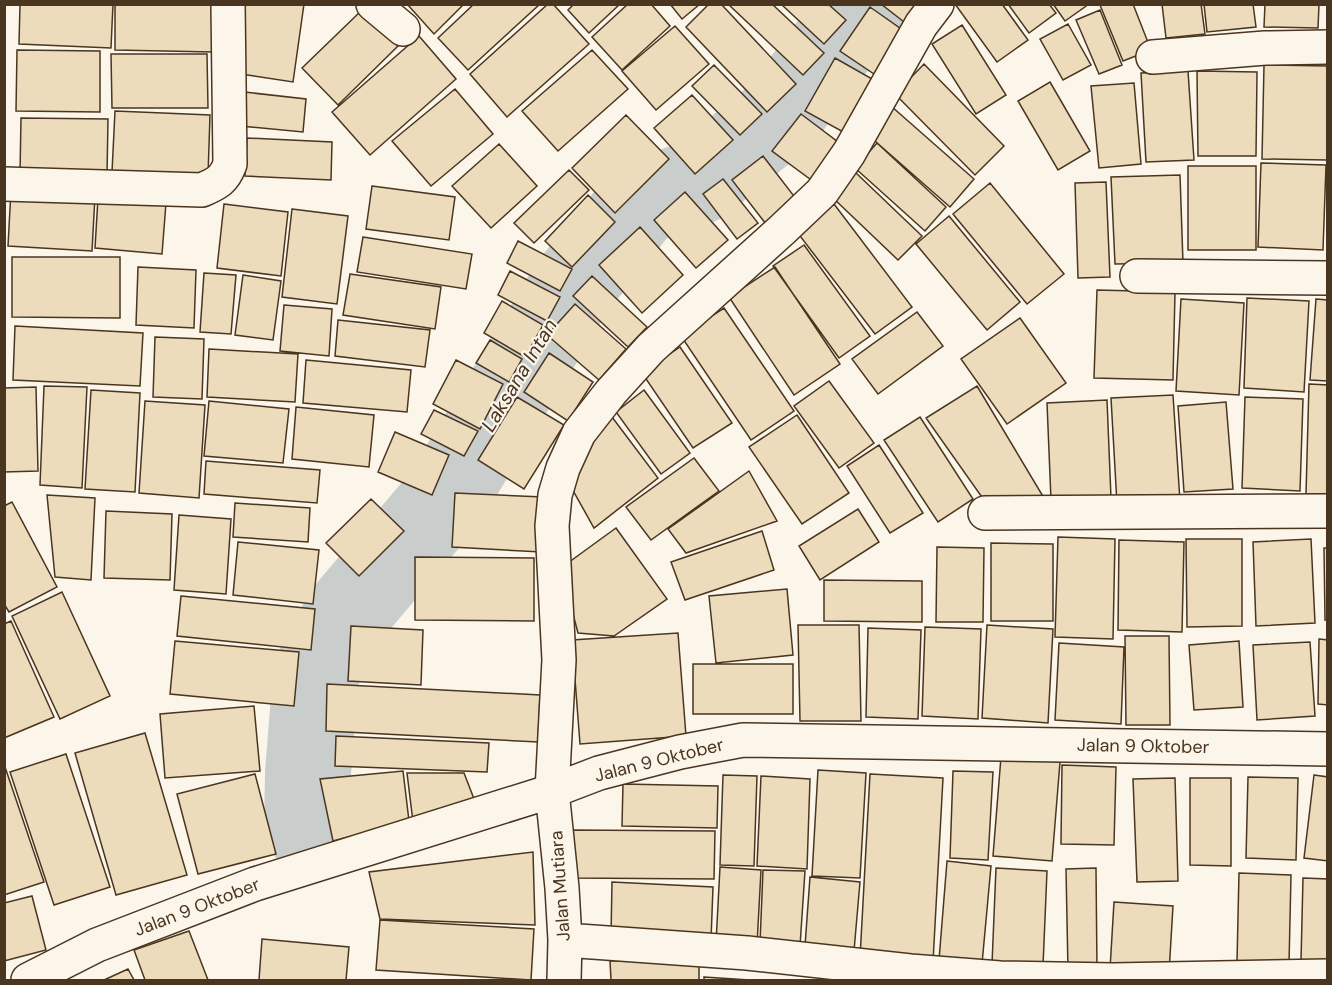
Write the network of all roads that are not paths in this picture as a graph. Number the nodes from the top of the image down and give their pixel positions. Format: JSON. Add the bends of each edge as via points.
{"nodes":[{"id":1,"x":228,"y":4,"type":"edge"},
{"id":2,"x":373,"y":4,"type":"edge"},
{"id":3,"x":937,"y":4,"type":"edge"},
{"id":4,"x":403,"y":29,"type":"dead end"},
{"id":5,"x":1328,"y":47,"type":"edge"},
{"id":6,"x":1153,"y":57,"type":"dead end"},
{"id":7,"x":4,"y":184,"type":"edge"},
{"id":8,"x":1137,"y":276,"type":"dead end"},
{"id":9,"x":1328,"y":278,"type":"edge"},
{"id":10,"x":1328,"y":511,"type":"edge"},
{"id":11,"x":985,"y":513,"type":"dead end"},
{"id":12,"x":1328,"y":748,"type":"edge"},
{"id":13,"x":552,"y":791,"type":"junction"},
{"id":14,"x":565,"y":940,"type":"junction"},
{"id":15,"x":1328,"y":976,"type":"edge"},
{"id":16,"x":28,"y":981,"type":"edge"},
{"id":17,"x":564,"y":981,"type":"edge"}],
"edges":[{"from":1,"to":7,"type":"street","via":[[230,164],[225,177],[202,190]]},
{"from":2,"to":4,"type":"street"},
{"from":3,"to":13,"type":"street","name":"Jalan Mutiara","via":[[822,192],[651,348],[579,433],[562,468],[552,526],[559,660]]},
{"from":5,"to":6,"type":"street"},
{"from":8,"to":9,"type":"street"},
{"from":10,"to":11,"type":"street"},
{"from":12,"to":13,"type":"street","name":"Jalan 9 Oktober","via":[[743,740],[599,773]]},
{"from":13,"to":14,"type":"street","name":"Jalan Mutiara"},
{"from":13,"to":16,"type":"street","name":"Jalan 9 Oktober","via":[[255,884],[97,945]]},
{"from":14,"to":15,"type":"street","via":[[1000,978]]},
{"from":14,"to":17,"type":"street","name":"Jalan Mutiara"}]}
